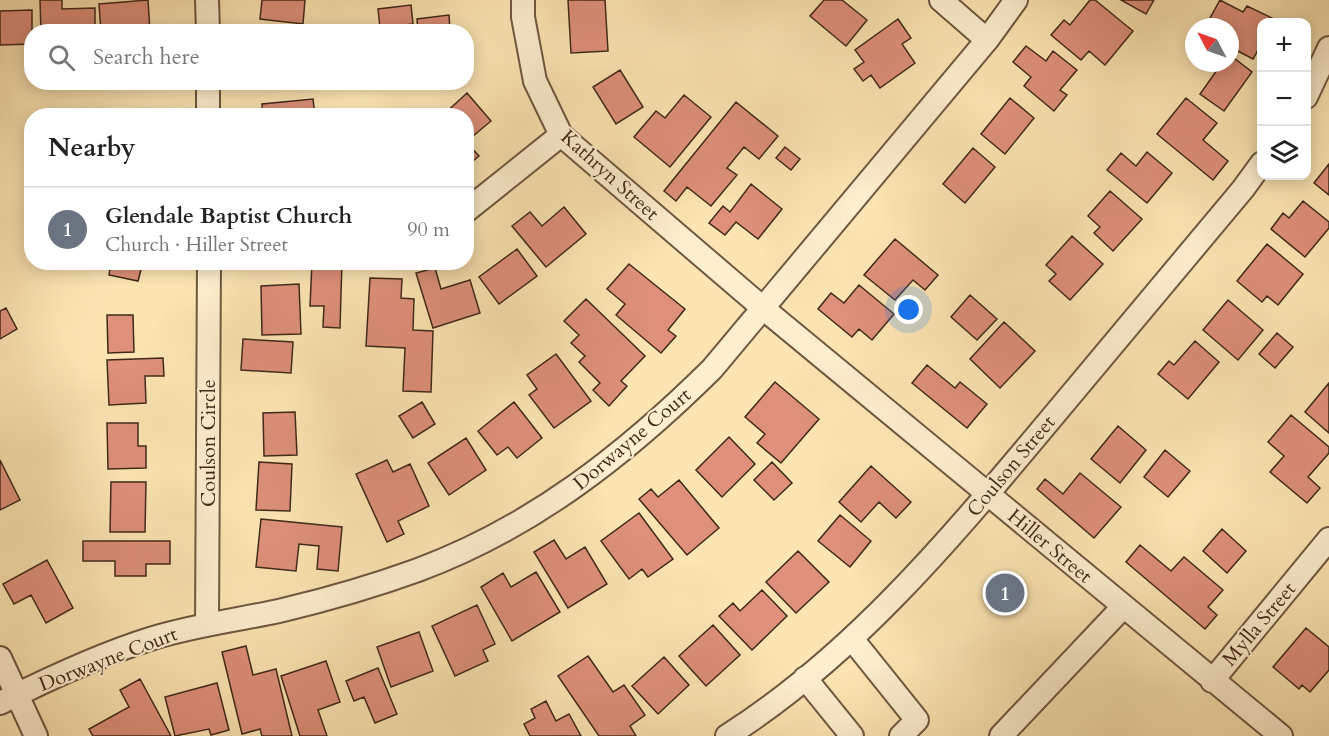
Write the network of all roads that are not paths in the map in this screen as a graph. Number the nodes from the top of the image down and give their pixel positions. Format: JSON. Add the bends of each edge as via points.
{"nodes":[{"id":1,"x":207,"y":0,"type":"edge"},
{"id":2,"x":523,"y":0,"type":"edge"},
{"id":3,"x":941,"y":0,"type":"edge"},
{"id":4,"x":1016,"y":0,"type":"edge"},
{"id":5,"x":208,"y":24,"type":"edge"},
{"id":6,"x":987,"y":40,"type":"junction"},
{"id":7,"x":1329,"y":48,"type":"edge"},
{"id":8,"x":1311,"y":86,"type":"edge"},
{"id":9,"x":208,"y":90,"type":"edge"},
{"id":10,"x":208,"y":108,"type":"edge"},
{"id":11,"x":561,"y":135,"type":"junction"},
{"id":12,"x":1257,"y":170,"type":"edge"},
{"id":13,"x":474,"y":205,"type":"edge"},
{"id":14,"x":209,"y":270,"type":"edge"},
{"id":15,"x":764,"y":309,"type":"junction"},
{"id":16,"x":988,"y":494,"type":"junction"},
{"id":17,"x":1329,"y":539,"type":"edge"},
{"id":18,"x":1123,"y":607,"type":"junction"},
{"id":19,"x":207,"y":624,"type":"junction"},
{"id":20,"x":852,"y":639,"type":"junction"},
{"id":21,"x":0,"y":658,"type":"edge"},
{"id":22,"x":805,"y":678,"type":"junction"},
{"id":23,"x":1212,"y":681,"type":"junction"},
{"id":24,"x":9,"y":699,"type":"edge"},
{"id":25,"x":735,"y":734,"type":"edge"},
{"id":26,"x":36,"y":736,"type":"edge"},
{"id":27,"x":852,"y":736,"type":"edge"},
{"id":28,"x":901,"y":736,"type":"edge"},
{"id":29,"x":1001,"y":736,"type":"edge"},
{"id":30,"x":1281,"y":736,"type":"edge"}],
"edges":[{"from":1,"to":5,"type":"street"},
{"from":2,"to":11,"type":"street","name":"Kathryn Street","via":[[535,81]]},
{"from":3,"to":6,"type":"street"},
{"from":4,"to":6,"type":"street","name":"Dorwayne Court"},
{"from":6,"to":15,"type":"street","name":"Dorwayne Court"},
{"from":7,"to":8,"type":"street"},
{"from":9,"to":10,"type":"street"},
{"from":11,"to":13,"type":"street"},
{"from":11,"to":15,"type":"street","name":"Kathryn Street"},
{"from":12,"to":16,"type":"street","name":"Coulson Street"},
{"from":14,"to":19,"type":"street","name":"Coulson Circle"},
{"from":15,"to":16,"type":"street","name":"Hiller Street"},
{"from":15,"to":19,"type":"street","name":"Dorwayne Court","via":[[663,418],[598,472],[538,512],[420,569],[281,610]]},
{"from":16,"to":18,"type":"street","name":"Hiller Street"},
{"from":16,"to":20,"type":"street","name":"Coulson Street"},
{"from":17,"to":23,"type":"street","name":"Mylla Street"},
{"from":18,"to":23,"type":"street","name":"Hiller Street"},
{"from":18,"to":29,"type":"street"},
{"from":19,"to":24,"type":"street","name":"Dorwayne Court","via":[[150,639],[89,662]]},
{"from":20,"to":22,"type":"street","name":"Coulson Street"},
{"from":20,"to":28,"type":"street","via":[[917,720]]},
{"from":21,"to":24,"type":"street"},
{"from":22,"to":25,"type":"street","name":"Coulson Street"},
{"from":22,"to":27,"type":"street"},
{"from":23,"to":30,"type":"street","name":"Hiller Street"},
{"from":24,"to":26,"type":"street"}]}
